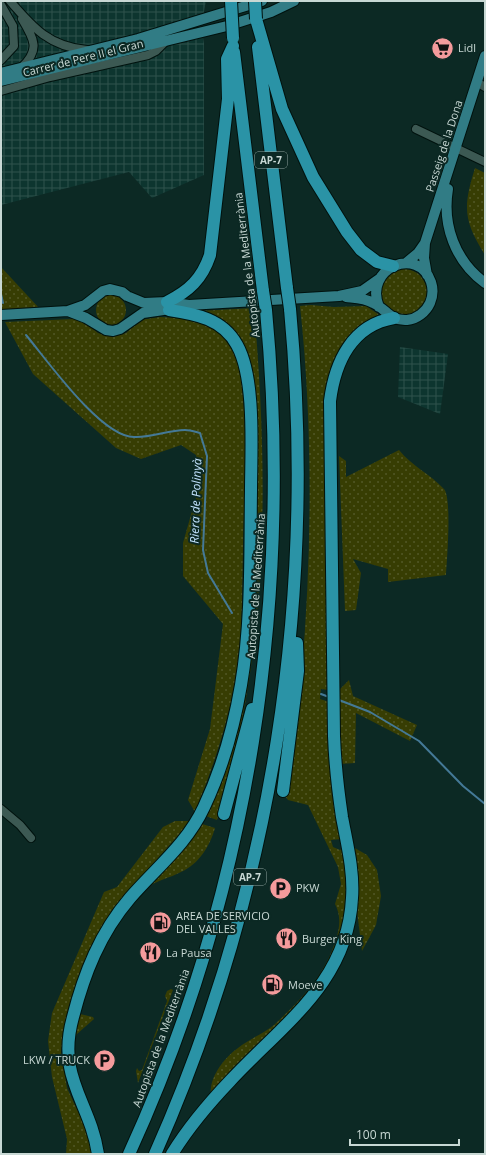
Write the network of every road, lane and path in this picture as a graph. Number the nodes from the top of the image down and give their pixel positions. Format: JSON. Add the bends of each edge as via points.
{"nodes":[{"id":1,"x":10,"y":1,"type":"edge"},
{"id":2,"x":231,"y":1,"type":"edge"},
{"id":3,"x":255,"y":1,"type":"edge"},
{"id":4,"x":262,"y":1,"type":"edge"},
{"id":5,"x":294,"y":1,"type":"edge"},
{"id":6,"x":1,"y":5,"type":"edge"},
{"id":7,"x":17,"y":10,"type":"junction"},
{"id":8,"x":258,"y":32,"type":"junction"},
{"id":9,"x":166,"y":41,"type":"junction"},
{"id":10,"x":233,"y":42,"type":"junction"},
{"id":11,"x":92,"y":51,"type":"junction"},
{"id":12,"x":485,"y":56,"type":"edge"},
{"id":13,"x":1,"y":60,"type":"edge"},
{"id":14,"x":21,"y":68,"type":"junction"},
{"id":15,"x":1,"y":73,"type":"edge"},
{"id":16,"x":1,"y":81,"type":"edge"},
{"id":17,"x":481,"y":84,"type":"edge"},
{"id":18,"x":1,"y":91,"type":"edge"},
{"id":19,"x":416,"y":129,"type":"dead end"},
{"id":20,"x":456,"y":148,"type":"junction"},
{"id":21,"x":485,"y":162,"type":"edge"},
{"id":22,"x":425,"y":243,"type":"junction"},
{"id":23,"x":406,"y":263,"type":"junction"},
{"id":24,"x":393,"y":266,"type":"junction"},
{"id":25,"x":427,"y":275,"type":"junction"},
{"id":26,"x":379,"y":279,"type":"junction"},
{"id":27,"x":484,"y":281,"type":"edge"},
{"id":28,"x":97,"y":295,"type":"junction"},
{"id":29,"x":127,"y":296,"type":"junction"},
{"id":30,"x":339,"y":296,"type":"junction"},
{"id":31,"x":168,"y":306,"type":"junction"},
{"id":32,"x":379,"y":306,"type":"junction"},
{"id":33,"x":68,"y":311,"type":"junction"},
{"id":34,"x":1,"y":315,"type":"edge"},
{"id":35,"x":394,"y":318,"type":"junction"},
{"id":36,"x":130,"y":320,"type":"junction"},
{"id":37,"x":100,"y":327,"type":"junction"},
{"id":38,"x":295,"y":588,"type":"junction"},
{"id":39,"x":264,"y":666,"type":"junction"},
{"id":40,"x":283,"y":791,"type":"dead end"},
{"id":41,"x":1,"y":809,"type":"edge"},
{"id":42,"x":224,"y":814,"type":"dead end"},
{"id":43,"x":31,"y":838,"type":"dead end"},
{"id":44,"x":98,"y":1154,"type":"edge"},
{"id":45,"x":129,"y":1154,"type":"edge"},
{"id":46,"x":154,"y":1154,"type":"edge"},
{"id":47,"x":172,"y":1154,"type":"edge"}],
"edges":[{"from":1,"to":7,"type":"street"},
{"from":2,"to":10,"type":"highway","name":"Autopista de la Mediterrània","number":"AP-7","bridge":true},
{"from":3,"to":8,"type":"highway","bridge":true},
{"from":4,"to":11,"type":"main road"},
{"from":5,"to":9,"type":"main road","via":[[258,17]]},
{"from":6,"to":13,"type":"street","via":[[13,26],[14,46]]},
{"from":7,"to":11,"type":"street","via":[[44,37],[63,46]]},
{"from":7,"to":14,"type":"street","via":[[33,39],[34,47],[33,55]]},
{"from":8,"to":24,"type":"highway","via":[[282,109],[319,188],[347,232],[362,250],[377,262]]},
{"from":8,"to":38,"type":"highway","number":"AP-7","bridge":true,"via":[[290,309],[298,444]]},
{"from":9,"to":16,"type":"main road"},
{"from":9,"to":18,"type":"street","name":"Carrer de Pere II el Gran","via":[[148,55]]},
{"from":10,"to":31,"type":"highway","via":[[227,59],[228,99],[210,255],[204,271],[195,284]]},
{"from":10,"to":39,"type":"highway","name":"Autopista de la Mediterrània","number":"AP-7","bridge":true,"via":[[266,310],[271,380],[274,489],[272,576]]},
{"from":11,"to":14,"type":"main road"},
{"from":12,"to":17,"type":"main road","name":"Passeig de la Dona"},
{"from":14,"to":15,"type":"main road"},
{"from":17,"to":20,"type":"main road","name":"Passeig de la Dona"},
{"from":19,"to":20,"type":"street"},
{"from":20,"to":21,"type":"street"},
{"from":20,"to":22,"type":"main road","name":"Passeig de la Dona"},
{"from":20,"to":27,"type":"main road","via":[[446,201],[447,221],[464,263]]},
{"from":22,"to":23,"type":"main road","name":"Passeig de la Dona"},
{"from":22,"to":25,"type":"main road","name":"Passeig de la Dona"},
{"from":23,"to":24,"type":"main road"},
{"from":23,"to":25,"type":"main road","via":[[420,267]]},
{"from":24,"to":26,"type":"main road"},
{"from":25,"to":35,"type":"main road","via":[[433,295],[425,311],[409,320]]},
{"from":26,"to":30,"type":"main road","via":[[362,291]]},
{"from":26,"to":32,"type":"main road","via":[[376,288]]},
{"from":28,"to":29,"type":"main road","via":[[110,289]]},
{"from":28,"to":33,"type":"main road","via":[[85,305]]},
{"from":28,"to":37,"type":"main road","via":[[91,308],[95,322]]},
{"from":29,"to":31,"type":"main road","via":[[144,303]]},
{"from":29,"to":36,"type":"main road","via":[[133,308]]},
{"from":30,"to":31,"type":"main road"},
{"from":30,"to":32,"type":"main road","via":[[367,300]]},
{"from":31,"to":36,"type":"main road","via":[[143,313]]},
{"from":31,"to":44,"type":"highway","via":[[210,319],[226,331],[235,341],[241,354],[249,387],[250,506],[246,645],[241,686],[230,733],[217,775],[199,818],[182,844],[131,897],[110,926],[94,956],[77,1003],[68,1039],[69,1066],[94,1134]]},
{"from":32,"to":35,"type":"main road"},
{"from":33,"to":34,"type":"main road"},
{"from":33,"to":37,"type":"main road"},
{"from":35,"to":47,"type":"highway","via":[[377,322],[356,337],[338,366],[331,389],[329,413],[335,763],[352,884],[351,911],[344,942],[332,969],[309,1002],[230,1081]]},
{"from":36,"to":37,"type":"main road","via":[[126,326],[114,331]]},
{"from":38,"to":40,"type":"highway","via":[[298,671]]},
{"from":38,"to":46,"type":"highway","number":"AP-7","via":[[281,722],[251,875],[206,1025]]},
{"from":39,"to":42,"type":"highway"},
{"from":39,"to":45,"type":"highway","name":"Autopista de la Mediterrània","number":"AP-7","via":[[239,827],[212,929],[179,1033]]},
{"from":41,"to":43,"type":"street"}]}
